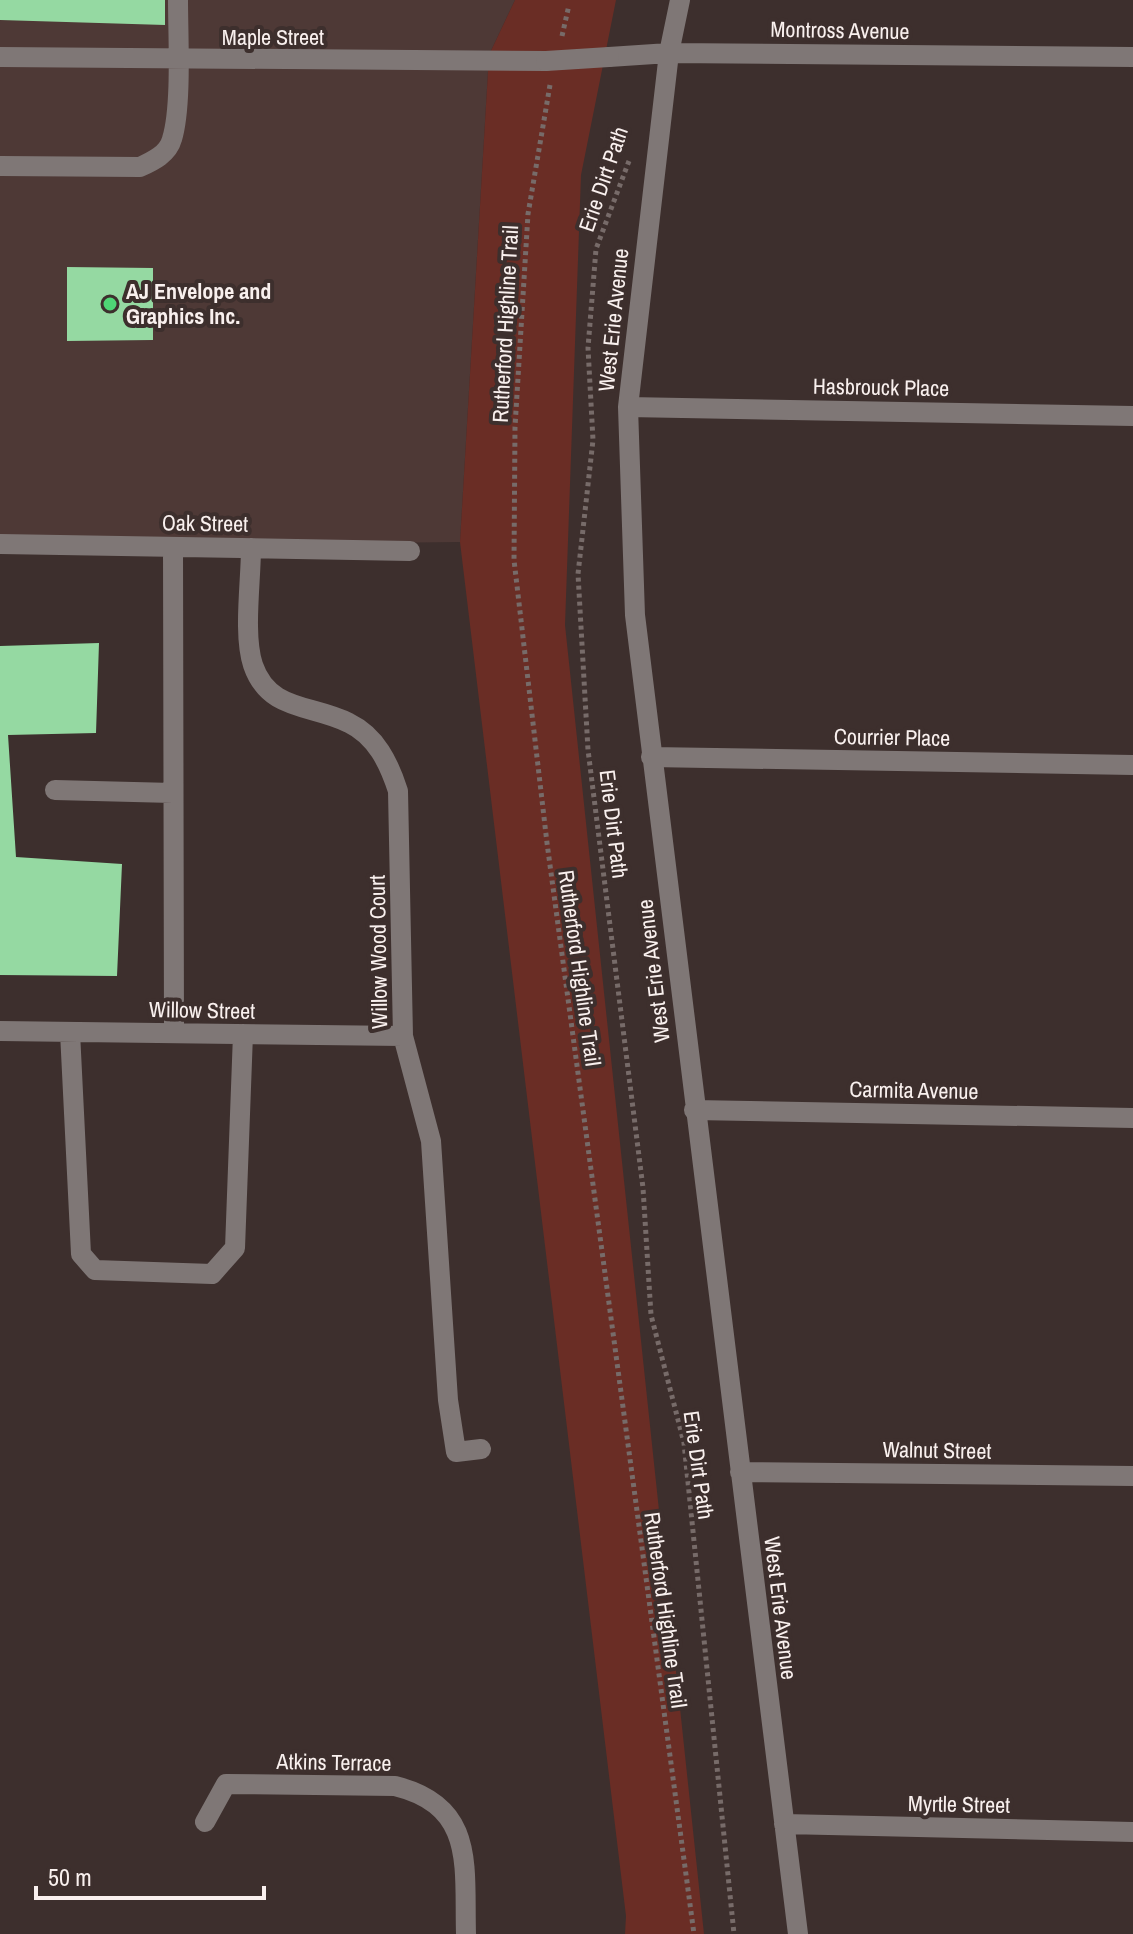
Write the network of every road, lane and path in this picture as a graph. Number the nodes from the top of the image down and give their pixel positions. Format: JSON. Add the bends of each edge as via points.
{"nodes":[{"id":1,"x":178,"y":0,"type":"edge"},
{"id":2,"x":680,"y":0,"type":"edge"},
{"id":3,"x":569,"y":5,"type":"dead end"},
{"id":4,"x":669,"y":53,"type":"junction"},
{"id":5,"x":0,"y":57,"type":"edge"},
{"id":6,"x":1133,"y":57,"type":"edge"},
{"id":7,"x":178,"y":60,"type":"junction"},
{"id":8,"x":552,"y":64,"type":"junction"},
{"id":9,"x":631,"y":154,"type":"dead end"},
{"id":10,"x":0,"y":166,"type":"edge"},
{"id":11,"x":628,"y":407,"type":"junction"},
{"id":12,"x":1133,"y":416,"type":"edge"},
{"id":13,"x":0,"y":544,"type":"edge"},
{"id":14,"x":173,"y":547,"type":"junction"},
{"id":15,"x":251,"y":548,"type":"junction"},
{"id":16,"x":410,"y":551,"type":"dead end"},
{"id":17,"x":651,"y":757,"type":"junction"},
{"id":18,"x":1133,"y":765,"type":"edge"},
{"id":19,"x":55,"y":790,"type":"dead end"},
{"id":20,"x":173,"y":793,"type":"junction"},
{"id":21,"x":0,"y":1031,"type":"edge"},
{"id":22,"x":70,"y":1032,"type":"junction"},
{"id":23,"x":174,"y":1033,"type":"junction"},
{"id":24,"x":243,"y":1034,"type":"junction"},
{"id":25,"x":403,"y":1036,"type":"junction"},
{"id":26,"x":694,"y":1110,"type":"junction"},
{"id":27,"x":1133,"y":1118,"type":"edge"},
{"id":28,"x":481,"y":1449,"type":"dead end"},
{"id":29,"x":740,"y":1472,"type":"junction"},
{"id":30,"x":1133,"y":1476,"type":"edge"},
{"id":31,"x":205,"y":1822,"type":"dead end"},
{"id":32,"x":784,"y":1824,"type":"junction"},
{"id":33,"x":1133,"y":1832,"type":"edge"},
{"id":34,"x":466,"y":1934,"type":"edge"},
{"id":35,"x":694,"y":1934,"type":"edge"},
{"id":36,"x":734,"y":1934,"type":"edge"},
{"id":37,"x":798,"y":1934,"type":"edge"}],
"edges":[{"from":1,"to":7,"type":"street"},
{"from":2,"to":4,"type":"street","name":"West Erie Avenue"},
{"from":3,"to":8,"type":"path","name":"Rutherford Highline Trail"},
{"from":4,"to":6,"type":"street","name":"Montross Avenue"},
{"from":4,"to":8,"type":"street","name":"Montross Avenue","bridge":true},
{"from":4,"to":11,"type":"street","name":"West Erie Avenue"},
{"from":5,"to":7,"type":"street","name":"Maple Street"},
{"from":7,"to":8,"type":"street","name":"Maple Street"},
{"from":7,"to":10,"type":"street","via":[[172,141],[158,159],[140,167]]},
{"from":8,"to":35,"type":"path","name":"Rutherford Highline Trail","via":[[528,214],[515,427],[514,560],[547,843]]},
{"from":9,"to":36,"type":"path","name":"Erie Dirt Path","via":[[596,249],[588,348],[593,440],[578,574],[587,734],[643,1188],[651,1315],[684,1443]]},
{"from":11,"to":12,"type":"street","name":"Hasbrouck Place"},
{"from":11,"to":17,"type":"street","name":"West Erie Avenue","via":[[635,615]]},
{"from":13,"to":14,"type":"street","name":"Oak Street"},
{"from":14,"to":15,"type":"street","name":"Oak Street"},
{"from":14,"to":20,"type":"street"},
{"from":15,"to":16,"type":"street","name":"Oak Street"},
{"from":15,"to":25,"type":"street","name":"Willow Wood Court","via":[[250,643],[261,683],[277,699],[350,723],[372,739],[389,763],[398,791]]},
{"from":17,"to":18,"type":"street","name":"Courrier Place"},
{"from":17,"to":26,"type":"street","name":"West Erie Avenue"},
{"from":19,"to":20,"type":"street"},
{"from":20,"to":23,"type":"street"},
{"from":21,"to":22,"type":"street","name":"Willow Street"},
{"from":22,"to":23,"type":"street","name":"Willow Street"},
{"from":22,"to":24,"type":"street","via":[[81,1254],[95,1270],[212,1274],[235,1248]]},
{"from":23,"to":24,"type":"street","name":"Willow Street"},
{"from":24,"to":25,"type":"street","name":"Willow Street"},
{"from":25,"to":28,"type":"street","name":"Willow Wood Court","via":[[431,1141],[456,1452]]},
{"from":26,"to":27,"type":"street","name":"Carmita Avenue"},
{"from":26,"to":29,"type":"street","name":"West Erie Avenue"},
{"from":29,"to":30,"type":"street","name":"Walnut Street"},
{"from":29,"to":32,"type":"street","name":"West Erie Avenue"},
{"from":31,"to":34,"type":"street","name":"Atkins Terrace","via":[[226,1784],[395,1786],[419,1792],[440,1806],[457,1828],[464,1850]]},
{"from":32,"to":33,"type":"street","name":"Myrtle Street"},
{"from":32,"to":37,"type":"street","name":"West Erie Avenue"}]}
